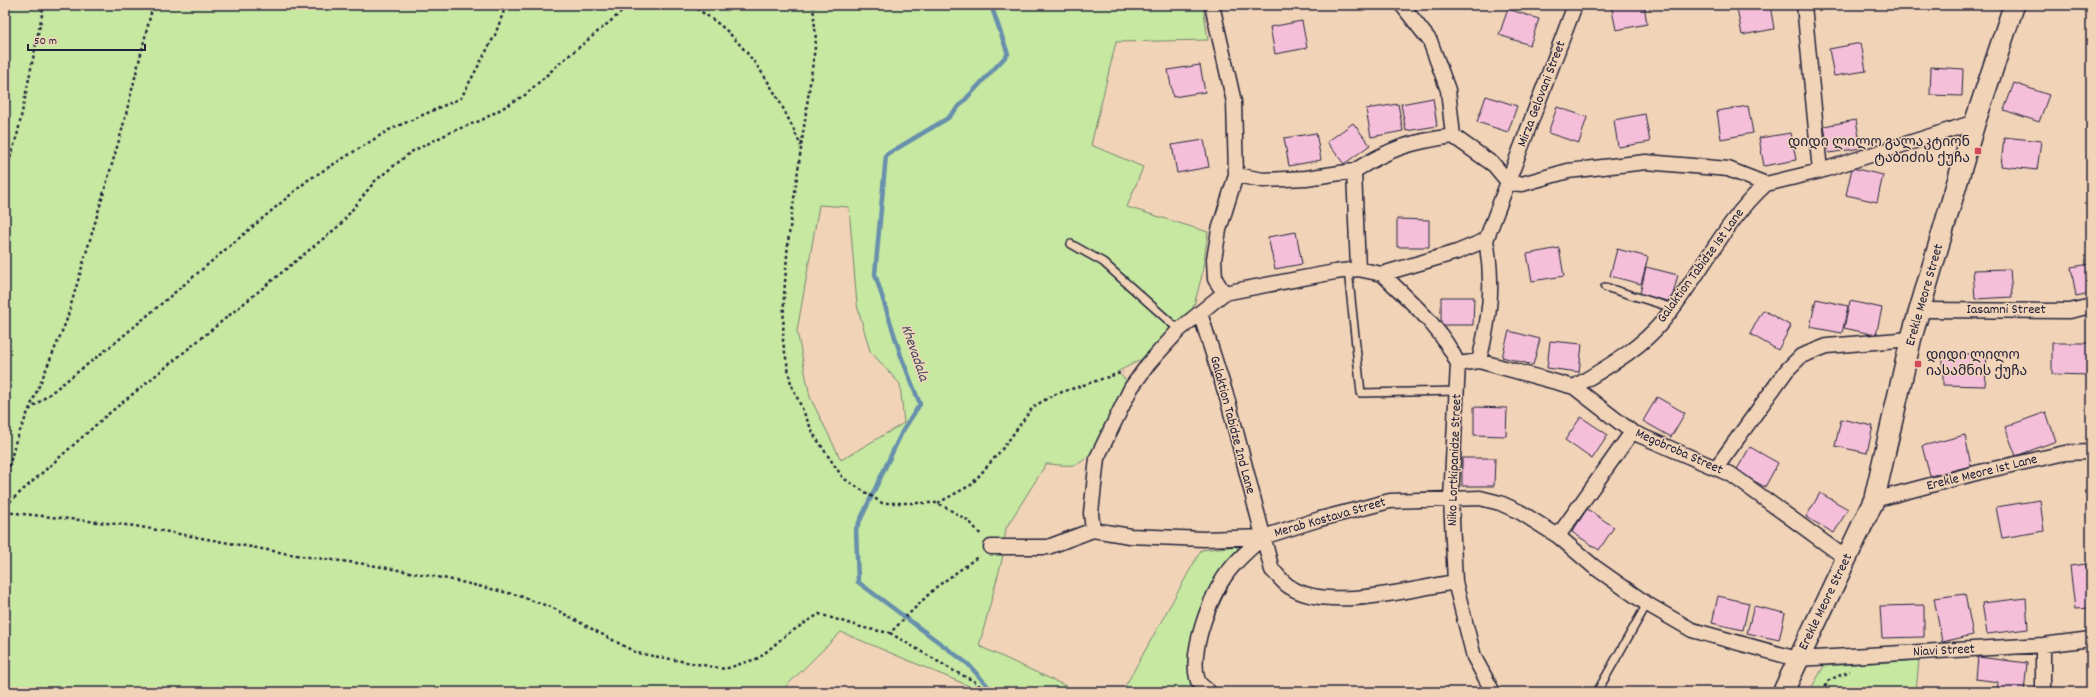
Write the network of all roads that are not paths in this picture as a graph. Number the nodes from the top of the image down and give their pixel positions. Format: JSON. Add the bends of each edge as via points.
{"nodes":[{"id":1,"x":1212,"y":5,"type":"edge"},
{"id":2,"x":1402,"y":5,"type":"edge"},
{"id":3,"x":1575,"y":5,"type":"edge"},
{"id":4,"x":1804,"y":5,"type":"edge"},
{"id":5,"x":2014,"y":5,"type":"edge"},
{"id":6,"x":1975,"y":122,"type":"junction"},
{"id":7,"x":1453,"y":136,"type":"junction"},
{"id":8,"x":1354,"y":171,"type":"junction"},
{"id":9,"x":1820,"y":171,"type":"junction"},
{"id":10,"x":1236,"y":175,"type":"junction"},
{"id":11,"x":1509,"y":183,"type":"junction"},
{"id":12,"x":1766,"y":184,"type":"junction"},
{"id":13,"x":1486,"y":240,"type":"junction"},
{"id":14,"x":1071,"y":244,"type":"dead end"},
{"id":15,"x":1353,"y":269,"type":"junction"},
{"id":16,"x":1382,"y":274,"type":"junction"},
{"id":17,"x":1605,"y":287,"type":"dead end"},
{"id":18,"x":1224,"y":294,"type":"junction"},
{"id":19,"x":2091,"y":306,"type":"edge"},
{"id":20,"x":1673,"y":308,"type":"junction"},
{"id":21,"x":1921,"y":310,"type":"junction"},
{"id":22,"x":1200,"y":313,"type":"junction"},
{"id":23,"x":1179,"y":330,"type":"junction"},
{"id":24,"x":1911,"y":339,"type":"junction"},
{"id":25,"x":1479,"y":361,"type":"junction"},
{"id":26,"x":1458,"y":364,"type":"junction"},
{"id":27,"x":1574,"y":387,"type":"junction"},
{"id":28,"x":1457,"y":391,"type":"junction"},
{"id":29,"x":1632,"y":432,"type":"junction"},
{"id":30,"x":2091,"y":452,"type":"edge"},
{"id":31,"x":1716,"y":468,"type":"junction"},
{"id":32,"x":1451,"y":499,"type":"junction"},
{"id":33,"x":1874,"y":500,"type":"junction"},
{"id":34,"x":1093,"y":530,"type":"junction"},
{"id":35,"x":1558,"y":536,"type":"junction"},
{"id":36,"x":1263,"y":537,"type":"junction"},
{"id":37,"x":991,"y":547,"type":"road end"},
{"id":38,"x":1847,"y":559,"type":"junction"},
{"id":39,"x":1455,"y":582,"type":"junction"},
{"id":40,"x":1647,"y":604,"type":"junction"},
{"id":41,"x":2091,"y":639,"type":"edge"},
{"id":42,"x":2044,"y":645,"type":"junction"},
{"id":43,"x":1797,"y":659,"type":"junction"},
{"id":44,"x":1209,"y":692,"type":"edge"},
{"id":45,"x":1493,"y":692,"type":"edge"},
{"id":46,"x":1597,"y":692,"type":"edge"},
{"id":47,"x":1782,"y":692,"type":"edge"},
{"id":48,"x":2043,"y":692,"type":"edge"}],
"edges":[{"from":1,"to":10,"type":"street","via":[[1234,102]]},
{"from":2,"to":7,"type":"street","via":[[1430,41],[1448,90]]},
{"from":3,"to":11,"type":"street","name":"Mirza Gelovani Street"},
{"from":4,"to":9,"type":"street"},
{"from":5,"to":6,"type":"street","name":"Erekle Meore Street"},
{"from":6,"to":9,"type":"street"},
{"from":6,"to":21,"type":"street","name":"Erekle Meore Street"},
{"from":7,"to":8,"type":"street","via":[[1417,141],[1383,153]]},
{"from":7,"to":11,"type":"street","via":[[1494,165]]},
{"from":8,"to":10,"type":"street","via":[[1306,178],[1263,180]]},
{"from":8,"to":15,"type":"street"},
{"from":9,"to":12,"type":"street"},
{"from":10,"to":18,"type":"street","via":[[1219,230],[1214,259],[1215,279]]},
{"from":11,"to":12,"type":"street","via":[[1522,184],[1568,171],[1646,162],[1728,169]]},
{"from":11,"to":13,"type":"street","name":"Mirza Gelovani Street"},
{"from":12,"to":20,"type":"street","name":"Galaktion Tabidze 1st Lane","via":[[1733,220]]},
{"from":13,"to":16,"type":"street","via":[[1457,252]]},
{"from":13,"to":25,"type":"street","via":[[1491,292],[1488,323]]},
{"from":14,"to":23,"type":"lane","via":[[1103,262]]},
{"from":15,"to":16,"type":"street"},
{"from":15,"to":18,"type":"street"},
{"from":15,"to":28,"type":"lane","via":[[1361,393]]},
{"from":16,"to":26,"type":"street","via":[[1440,334],[1452,349]]},
{"from":17,"to":20,"type":"lane"},
{"from":18,"to":22,"type":"street"},
{"from":19,"to":21,"type":"street","name":"Iasamni Street","via":[[2070,311]]},
{"from":20,"to":27,"type":"street","name":"Galaktion Tabidze 1st Lane","via":[[1661,323],[1625,356]]},
{"from":21,"to":24,"type":"street","name":"Erekle Meore Street"},
{"from":22,"to":23,"type":"street"},
{"from":22,"to":36,"type":"street","name":"Galaktion Tabidze 2nd Lane","via":[[1228,401]]},
{"from":23,"to":34,"type":"street","via":[[1149,363],[1131,388],[1097,458],[1091,513]]},
{"from":24,"to":31,"type":"street","via":[[1827,346],[1801,356],[1787,370]]},
{"from":24,"to":33,"type":"street","name":"Erekle Meore Street"},
{"from":25,"to":26,"type":"street"},
{"from":25,"to":27,"type":"street","name":"Megobroba Street"},
{"from":26,"to":28,"type":"street","name":"Niko Lortkipanidze Street"},
{"from":27,"to":29,"type":"street","name":"Megobroba Street"},
{"from":28,"to":32,"type":"street","name":"Niko Lortkipanidze Street"},
{"from":29,"to":31,"type":"street","name":"Megobroba Street"},
{"from":29,"to":35,"type":"street"},
{"from":30,"to":33,"type":"street","name":"Erekle Meore 1st Lane","via":[[2065,453]]},
{"from":31,"to":38,"type":"street","name":"Megobroba Street","via":[[1732,475]]},
{"from":32,"to":35,"type":"street","name":"Merab Kostava Street","via":[[1480,498],[1500,503],[1520,512]]},
{"from":32,"to":36,"type":"street","name":"Merab Kostava Street","via":[[1390,501]]},
{"from":32,"to":39,"type":"street","name":"Niko Lortkipanidze Street"},
{"from":33,"to":38,"type":"street","name":"Erekle Meore Street"},
{"from":34,"to":36,"type":"street","name":"Merab Kostava Street","via":[[1130,536],[1204,539]]},
{"from":34,"to":37,"type":"street","name":"Merab Kostava Street","via":[[1048,547]]},
{"from":35,"to":40,"type":"street","name":"Merab Kostava Street","via":[[1593,566]]},
{"from":36,"to":39,"type":"street","name":"Galaktion Tabidze 2nd Lane","via":[[1272,570],[1290,588],[1313,596],[1345,600]]},
{"from":36,"to":44,"type":"street","via":[[1231,567],[1214,594],[1202,625],[1196,661],[1198,682]]},
{"from":38,"to":43,"type":"street","name":"Erekle Meore Street"},
{"from":39,"to":45,"type":"street","name":"Niko Lortkipanidze Street","via":[[1474,657]]},
{"from":40,"to":43,"type":"street","name":"Merab Kostava Street","via":[[1692,630]]},
{"from":40,"to":46,"type":"lane"},
{"from":41,"to":42,"type":"street","name":"Niavi Street"},
{"from":42,"to":43,"type":"street","name":"Niavi Street"},
{"from":42,"to":48,"type":"street"},
{"from":43,"to":47,"type":"street","name":"Erekle Meore Street"}]}
